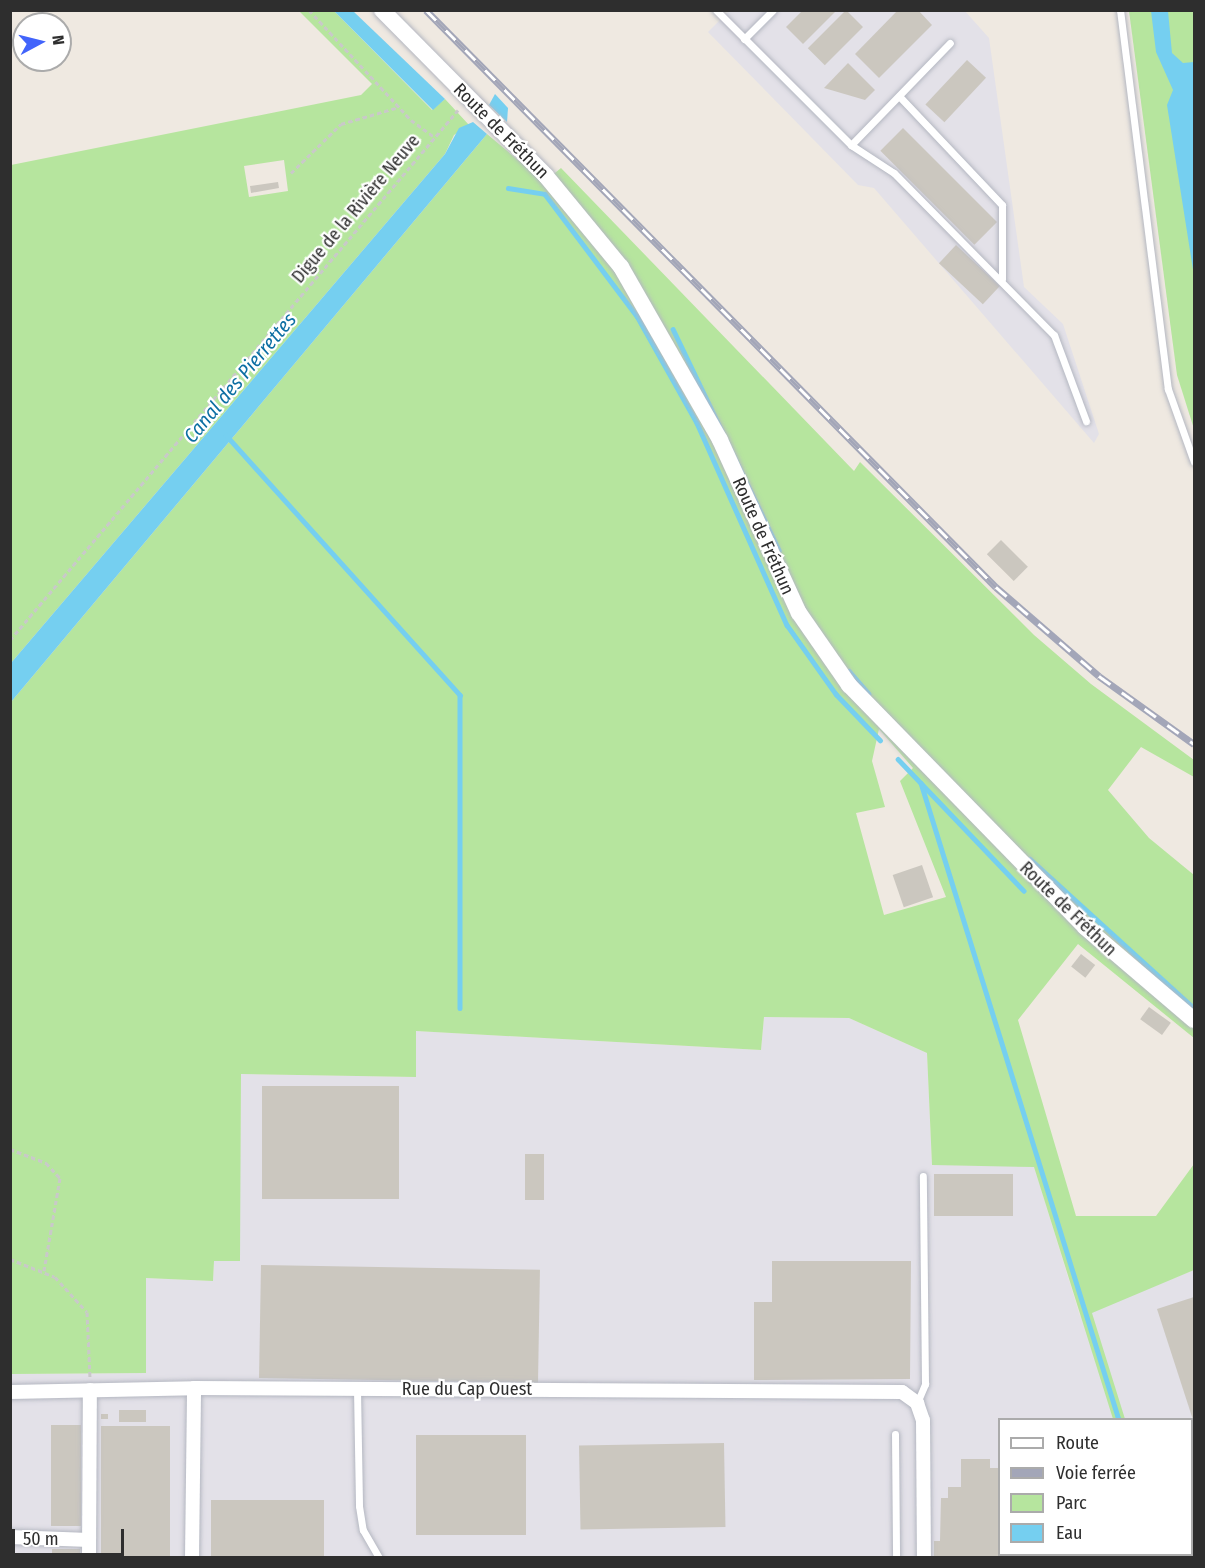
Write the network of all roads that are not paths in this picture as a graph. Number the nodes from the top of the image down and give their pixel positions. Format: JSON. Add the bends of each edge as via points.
{"nodes":[{"id":1,"x":382,"y":10,"type":"edge"},
{"id":2,"x":716,"y":10,"type":"edge"},
{"id":3,"x":773,"y":10,"type":"edge"},
{"id":4,"x":1120,"y":10,"type":"edge"},
{"id":5,"x":744,"y":39,"type":"junction"},
{"id":6,"x":950,"y":43,"type":"dead end"},
{"id":7,"x":899,"y":96,"type":"junction"},
{"id":8,"x":851,"y":145,"type":"junction"},
{"id":9,"x":1002,"y":279,"type":"junction"},
{"id":10,"x":1086,"y":421,"type":"dead end"},
{"id":11,"x":1194,"y":462,"type":"edge"},
{"id":12,"x":1194,"y":1020,"type":"edge"},
{"id":13,"x":923,"y":1176,"type":"dead end"},
{"id":14,"x":194,"y":1388,"type":"junction"},
{"id":15,"x":357,"y":1389,"type":"junction"},
{"id":16,"x":90,"y":1390,"type":"junction"},
{"id":17,"x":11,"y":1392,"type":"edge"},
{"id":18,"x":918,"y":1402,"type":"junction"},
{"id":19,"x":895,"y":1434,"type":"dead end"},
{"id":20,"x":10,"y":1537,"type":"edge"},
{"id":21,"x":89,"y":1540,"type":"junction"},
{"id":22,"x":89,"y":1557,"type":"edge"},
{"id":23,"x":192,"y":1557,"type":"edge"},
{"id":24,"x":379,"y":1557,"type":"edge"},
{"id":25,"x":896,"y":1557,"type":"edge"},
{"id":26,"x":924,"y":1557,"type":"edge"}],
"edges":[{"from":1,"to":12,"type":"street","name":"Route de Fréthun","via":[[583,217],[656,321],[720,440],[789,595],[837,670],[898,740],[1085,927]]},
{"from":2,"to":5,"type":"lane"},
{"from":3,"to":5,"type":"lane"},
{"from":4,"to":11,"type":"lane","via":[[1168,389]]},
{"from":5,"to":8,"type":"lane"},
{"from":6,"to":7,"type":"lane"},
{"from":7,"to":8,"type":"lane"},
{"from":7,"to":9,"type":"lane","via":[[1002,205]]},
{"from":8,"to":9,"type":"lane","via":[[894,173]]},
{"from":9,"to":10,"type":"lane","via":[[1054,335]]},
{"from":13,"to":18,"type":"lane","via":[[925,1384]]},
{"from":14,"to":15,"type":"street","name":"Rue du Cap Ouest"},
{"from":14,"to":16,"type":"street","name":"Rue du Cap Ouest"},
{"from":14,"to":23,"type":"street"},
{"from":15,"to":18,"type":"street","name":"Rue du Cap Ouest","via":[[897,1392]]},
{"from":15,"to":24,"type":"lane","via":[[359,1506],[363,1530]]},
{"from":16,"to":17,"type":"street","name":"Rue du Cap Ouest"},
{"from":16,"to":21,"type":"street"},
{"from":18,"to":26,"type":"street","via":[[923,1420]]},
{"from":19,"to":25,"type":"lane"},
{"from":20,"to":21,"type":"street"},
{"from":21,"to":22,"type":"street"}]}
